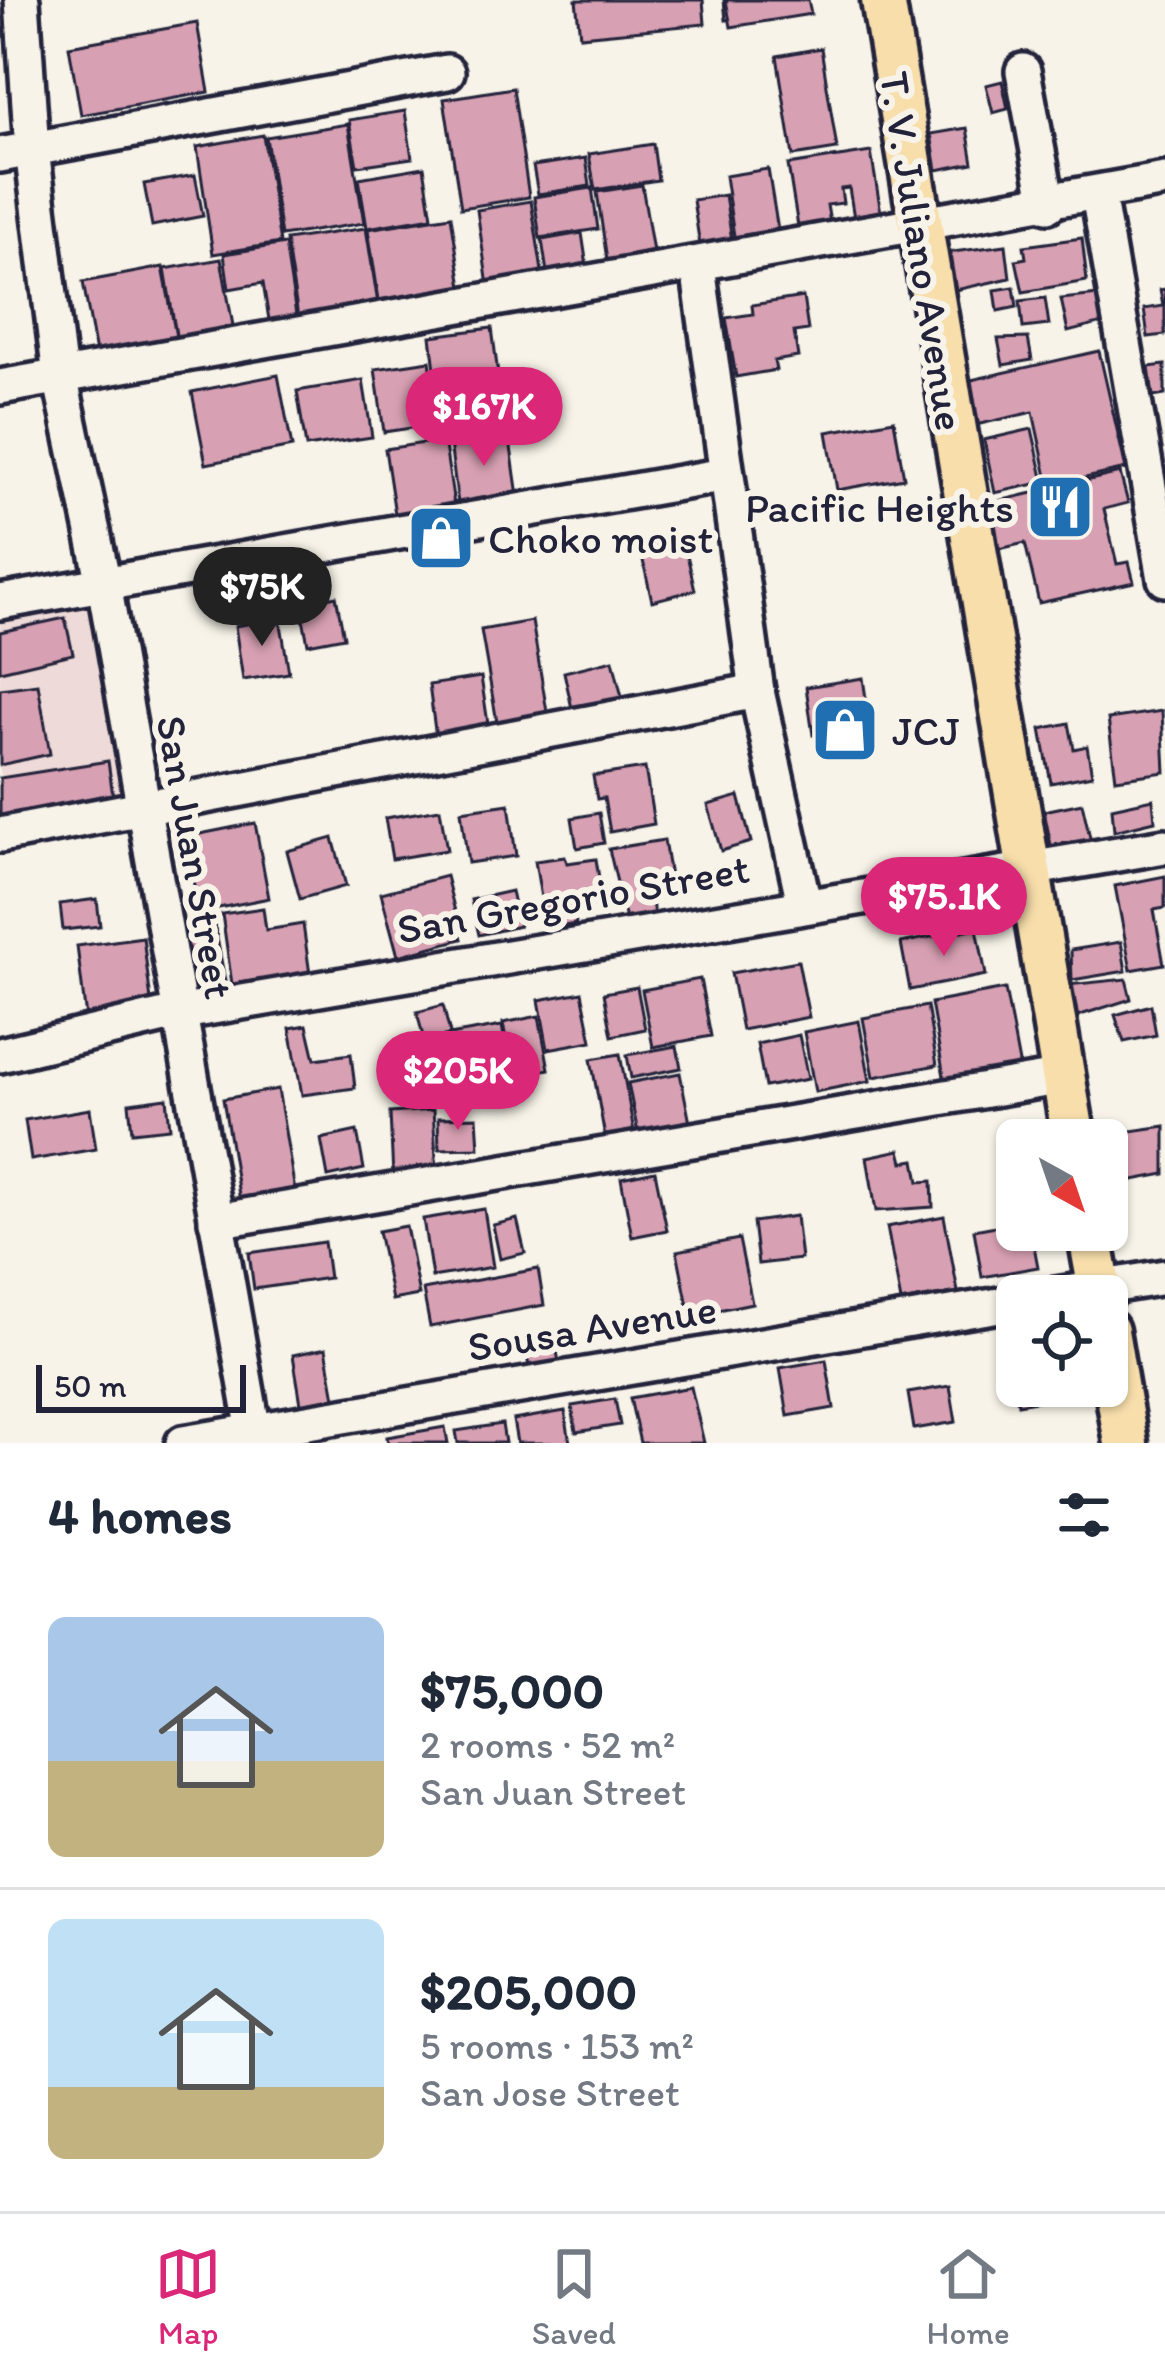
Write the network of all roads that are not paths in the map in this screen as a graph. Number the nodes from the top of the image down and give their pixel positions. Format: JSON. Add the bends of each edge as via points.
{"nodes":[{"id":1,"x":22,"y":0,"type":"edge"},
{"id":2,"x":883,"y":0,"type":"edge"},
{"id":3,"x":1023,"y":71,"type":"dead end"},
{"id":4,"x":447,"y":72,"type":"dead end"},
{"id":5,"x":16,"y":153,"type":"edge"},
{"id":6,"x":1165,"y":180,"type":"edge"},
{"id":7,"x":1098,"y":194,"type":"junction"},
{"id":8,"x":1048,"y":205,"type":"junction"},
{"id":9,"x":919,"y":228,"type":"junction"},
{"id":10,"x":698,"y":267,"type":"junction"},
{"id":11,"x":60,"y":376,"type":"junction"},
{"id":12,"x":0,"y":387,"type":"edge"},
{"id":13,"x":724,"y":475,"type":"junction"},
{"id":14,"x":1165,"y":579,"type":"edge"},
{"id":15,"x":104,"y":584,"type":"junction"},
{"id":16,"x":0,"y":602,"type":"edge"},
{"id":17,"x":757,"y":691,"type":"junction"},
{"id":18,"x":143,"y":810,"type":"junction"},
{"id":19,"x":0,"y":835,"type":"edge"},
{"id":20,"x":1165,"y":846,"type":"edge"},
{"id":21,"x":1027,"y":868,"type":"junction"},
{"id":22,"x":804,"y":903,"type":"junction"},
{"id":23,"x":177,"y":1013,"type":"junction"},
{"id":24,"x":0,"y":1055,"type":"edge"},
{"id":25,"x":1063,"y":1077,"type":"junction"},
{"id":26,"x":1070,"y":1119,"type":"edge"},
{"id":27,"x":216,"y":1221,"type":"junction"},
{"id":28,"x":1165,"y":1277,"type":"edge"},
{"id":29,"x":1128,"y":1286,"type":"edge"},
{"id":30,"x":996,"y":1305,"type":"edge"},
{"id":31,"x":1120,"y":1407,"type":"edge"},
{"id":32,"x":255,"y":1436,"type":"edge"},
{"id":33,"x":183,"y":1443,"type":"edge"},
{"id":34,"x":1126,"y":1443,"type":"edge"}],
"edges":[{"from":1,"to":5,"type":"street","name":"San Juan Street"},
{"from":2,"to":9,"type":"main road","name":"T. V. Juliano Avenue"},
{"from":3,"to":8,"type":"street"},
{"from":4,"to":5,"type":"street"},
{"from":5,"to":11,"type":"street","name":"San Juan Street"},
{"from":6,"to":7,"type":"street"},
{"from":7,"to":8,"type":"street"},
{"from":7,"to":14,"type":"street"},
{"from":8,"to":9,"type":"street"},
{"from":9,"to":10,"type":"street"},
{"from":9,"to":21,"type":"main road","name":"T. V. Juliano Avenue"},
{"from":10,"to":11,"type":"street"},
{"from":10,"to":13,"type":"street"},
{"from":11,"to":12,"type":"street"},
{"from":11,"to":15,"type":"street","name":"San Juan Street"},
{"from":13,"to":15,"type":"street"},
{"from":13,"to":17,"type":"street"},
{"from":15,"to":16,"type":"street"},
{"from":15,"to":18,"type":"street","name":"San Juan Street"},
{"from":17,"to":18,"type":"street"},
{"from":17,"to":22,"type":"street"},
{"from":18,"to":19,"type":"street"},
{"from":18,"to":23,"type":"street","name":"San Juan Street"},
{"from":20,"to":21,"type":"street","name":"San Gregorio Street"},
{"from":21,"to":22,"type":"street","name":"San Gregorio Street"},
{"from":21,"to":25,"type":"main road","name":"T. V. Juliano Avenue"},
{"from":22,"to":23,"type":"street","name":"San Gregorio Street"},
{"from":23,"to":24,"type":"street","name":"San Gregorio Street"},
{"from":23,"to":27,"type":"street","name":"San Juan Street"},
{"from":25,"to":26,"type":"main road","name":"T. V. Juliano Avenue"},
{"from":25,"to":27,"type":"street"},
{"from":27,"to":32,"type":"street","name":"San Juan Street"},
{"from":28,"to":29,"type":"street"},
{"from":30,"to":32,"type":"street","name":"Sousa Avenue"},
{"from":31,"to":34,"type":"main road"},
{"from":32,"to":33,"type":"street","name":"Sousa Avenue"}]}
